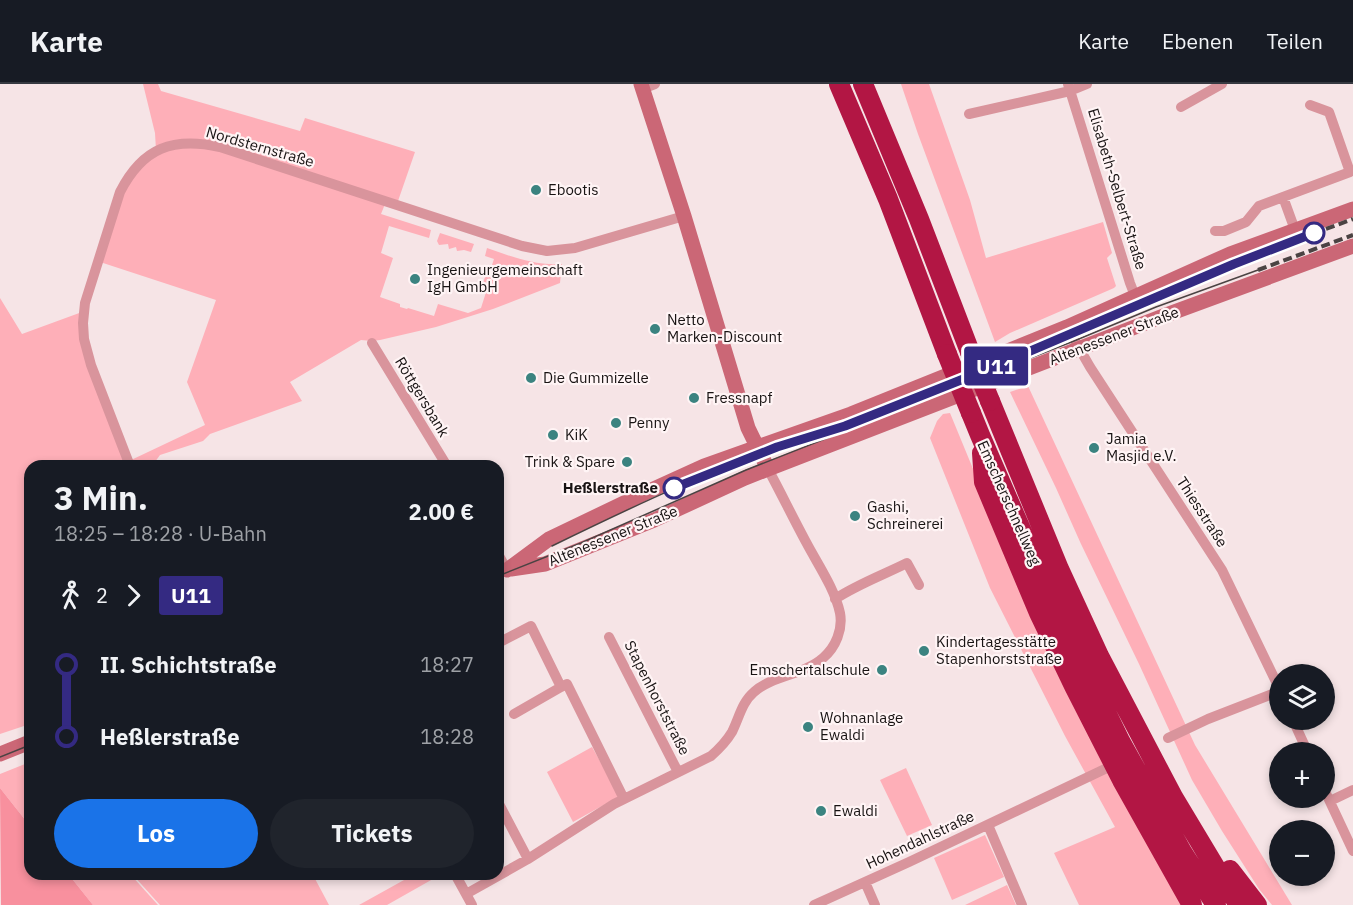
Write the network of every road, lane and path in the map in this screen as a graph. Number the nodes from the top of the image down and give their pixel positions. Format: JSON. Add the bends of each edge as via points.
{"nodes":[{"id":1,"x":839,"y":84,"type":"edge"},
{"id":2,"x":863,"y":84,"type":"edge"},
{"id":3,"x":877,"y":84,"type":"edge"},
{"id":4,"x":1086,"y":84,"type":"edge"},
{"id":5,"x":1222,"y":84,"type":"edge"},
{"id":6,"x":646,"y":86,"type":"edge"},
{"id":7,"x":1069,"y":87,"type":"edge"},
{"id":8,"x":1310,"y":105,"type":"dead end"},
{"id":9,"x":1181,"y":106,"type":"dead end"},
{"id":10,"x":969,"y":114,"type":"dead end"},
{"id":11,"x":1283,"y":197,"type":"junction"},
{"id":12,"x":1353,"y":209,"type":"edge"},
{"id":13,"x":684,"y":216,"type":"junction"},
{"id":14,"x":919,"y":219,"type":"junction"},
{"id":15,"x":1295,"y":230,"type":"junction"},
{"id":16,"x":1215,"y":231,"type":"dead end"},
{"id":17,"x":1353,"y":246,"type":"edge"},
{"id":18,"x":1136,"y":296,"type":"junction"},
{"id":19,"x":1067,"y":327,"type":"junction"},
{"id":20,"x":372,"y":343,"type":"dead end"},
{"id":21,"x":1079,"y":349,"type":"junction"},
{"id":22,"x":980,"y":435,"type":"junction"},
{"id":23,"x":756,"y":447,"type":"junction"},
{"id":24,"x":128,"y":460,"type":"edge"},
{"id":25,"x":443,"y":460,"type":"edge"},
{"id":26,"x":768,"y":469,"type":"junction"},
{"id":27,"x":504,"y":571,"type":"edge"},
{"id":28,"x":504,"y":572,"type":"edge"},
{"id":29,"x":919,"y":585,"type":"dead end"},
{"id":30,"x":834,"y":598,"type":"junction"},
{"id":31,"x":609,"y":637,"type":"dead end"},
{"id":32,"x":504,"y":640,"type":"edge"},
{"id":33,"x":1269,"y":667,"type":"edge"},
{"id":34,"x":561,"y":687,"type":"junction"},
{"id":35,"x":1269,"y":695,"type":"edge"},
{"id":36,"x":514,"y":714,"type":"dead end"},
{"id":37,"x":1131,"y":717,"type":"junction"},
{"id":38,"x":1168,"y":738,"type":"dead end"},
{"id":39,"x":24,"y":745,"type":"edge"},
{"id":40,"x":4,"y":753,"type":"edge"},
{"id":41,"x":1107,"y":768,"type":"dead end"},
{"id":42,"x":678,"y":772,"type":"junction"},
{"id":43,"x":1353,"y":790,"type":"edge"},
{"id":44,"x":624,"y":799,"type":"junction"},
{"id":45,"x":1335,"y":799,"type":"edge"},
{"id":46,"x":1333,"y":808,"type":"edge"},
{"id":47,"x":504,"y":813,"type":"edge"},
{"id":48,"x":988,"y":825,"type":"junction"},
{"id":49,"x":1353,"y":851,"type":"edge"},
{"id":50,"x":528,"y":859,"type":"junction"},
{"id":51,"x":504,"y":873,"type":"edge"},
{"id":52,"x":458,"y":880,"type":"edge"},
{"id":53,"x":491,"y":880,"type":"edge"},
{"id":54,"x":865,"y":882,"type":"junction"},
{"id":55,"x":466,"y":894,"type":"junction"},
{"id":56,"x":472,"y":905,"type":"edge"},
{"id":57,"x":814,"y":905,"type":"edge"},
{"id":58,"x":875,"y":905,"type":"edge"},
{"id":59,"x":1022,"y":905,"type":"edge"},
{"id":60,"x":1192,"y":905,"type":"edge"},
{"id":61,"x":1216,"y":905,"type":"edge"},
{"id":62,"x":1239,"y":905,"type":"edge"},
{"id":63,"x":1257,"y":905,"type":"edge"}],
"edges":[{"from":1,"to":22,"type":"highway","name":"Emscherschnellweg","bridge":true},
{"from":2,"to":14,"type":"highway","name":"Emscherschnellweg"},
{"from":3,"to":14,"type":"highway","via":[[915,185]]},
{"from":4,"to":7,"type":"street"},
{"from":5,"to":9,"type":"street"},
{"from":6,"to":13,"type":"main road"},
{"from":7,"to":10,"type":"street"},
{"from":7,"to":18,"type":"street","name":"Elisabeth-Selbert-Straße"},
{"from":8,"to":11,"type":"street","via":[[1329,112],[1350,172]]},
{"from":11,"to":15,"type":"street"},
{"from":11,"to":16,"type":"street","via":[[1259,206],[1246,222]]},
{"from":12,"to":15,"type":"main road","name":"Altenessener Straße"},
{"from":13,"to":23,"type":"main road"},
{"from":13,"to":24,"type":"street","name":"Nordsternstraße","via":[[574,248],[548,251],[522,246],[220,147],[201,143],[170,145],[143,160],[120,192],[85,303],[84,339],[91,365]]},
{"from":14,"to":37,"type":"highway","name":"Emscherschnellweg","bridge":true,"via":[[1059,569]]},
{"from":15,"to":18,"type":"main road","name":"Altenessener Straße"},
{"from":17,"to":21,"type":"main road","name":"Altenessener Straße"},
{"from":18,"to":19,"type":"main road","name":"Altenessener Straße"},
{"from":19,"to":21,"type":"street","name":"Thiesstraße"},
{"from":19,"to":23,"type":"main road","name":"Altenessener Straße","via":[[851,414]]},
{"from":20,"to":25,"type":"street","name":"Röttgersbank"},
{"from":21,"to":26,"type":"main road","name":"Altenessener Straße"},
{"from":21,"to":33,"type":"street","name":"Thiesstraße","via":[[1218,563]]},
{"from":22,"to":60,"type":"highway","via":[[984,482],[1039,613],[1122,780]]},
{"from":22,"to":61,"type":"highway","name":"Emscherschnellweg","via":[[1056,610],[1120,741]]},
{"from":23,"to":26,"type":"main road"},
{"from":23,"to":27,"type":"main road","name":"Altenessener Straße","via":[[695,470],[549,539]]},
{"from":26,"to":28,"type":"main road","name":"Altenessener Straße","via":[[545,564]]},
{"from":26,"to":30,"type":"street","name":"Stapenhorststraße"},
{"from":29,"to":30,"type":"street","via":[[908,564]]},
{"from":30,"to":42,"type":"street","name":"Stapenhorststraße","via":[[840,628],[830,651],[811,666],[755,690],[721,748]]},
{"from":31,"to":42,"type":"street","name":"Stapenhorststraße"},
{"from":32,"to":34,"type":"street","via":[[531,626]]},
{"from":34,"to":36,"type":"street"},
{"from":34,"to":44,"type":"street","via":[[567,684]]},
{"from":35,"to":38,"type":"street"},
{"from":37,"to":62,"type":"highway","name":"Emscherschnellweg","via":[[1173,797]]},
{"from":37,"to":63,"type":"highway"},
{"from":39,"to":40,"type":"main road"},
{"from":41,"to":48,"type":"street","name":"Hohendahlstraße"},
{"from":42,"to":44,"type":"street","name":"Stapenhorststraße"},
{"from":43,"to":45,"type":"street"},
{"from":44,"to":50,"type":"street","name":"Stapenhorststraße"},
{"from":46,"to":49,"type":"street"},
{"from":47,"to":50,"type":"street"},
{"from":48,"to":54,"type":"street","name":"Hohendahlstraße"},
{"from":48,"to":59,"type":"street","name":"Hohendahlstraße"},
{"from":50,"to":51,"type":"street","name":"Stapenhorststraße"},
{"from":52,"to":55,"type":"street"},
{"from":53,"to":55,"type":"street","name":"Stapenhorststraße"},
{"from":54,"to":57,"type":"street","name":"Hohendahlstraße"},
{"from":54,"to":58,"type":"street","name":"Hohendahlstraße"},
{"from":55,"to":56,"type":"street"}]}
